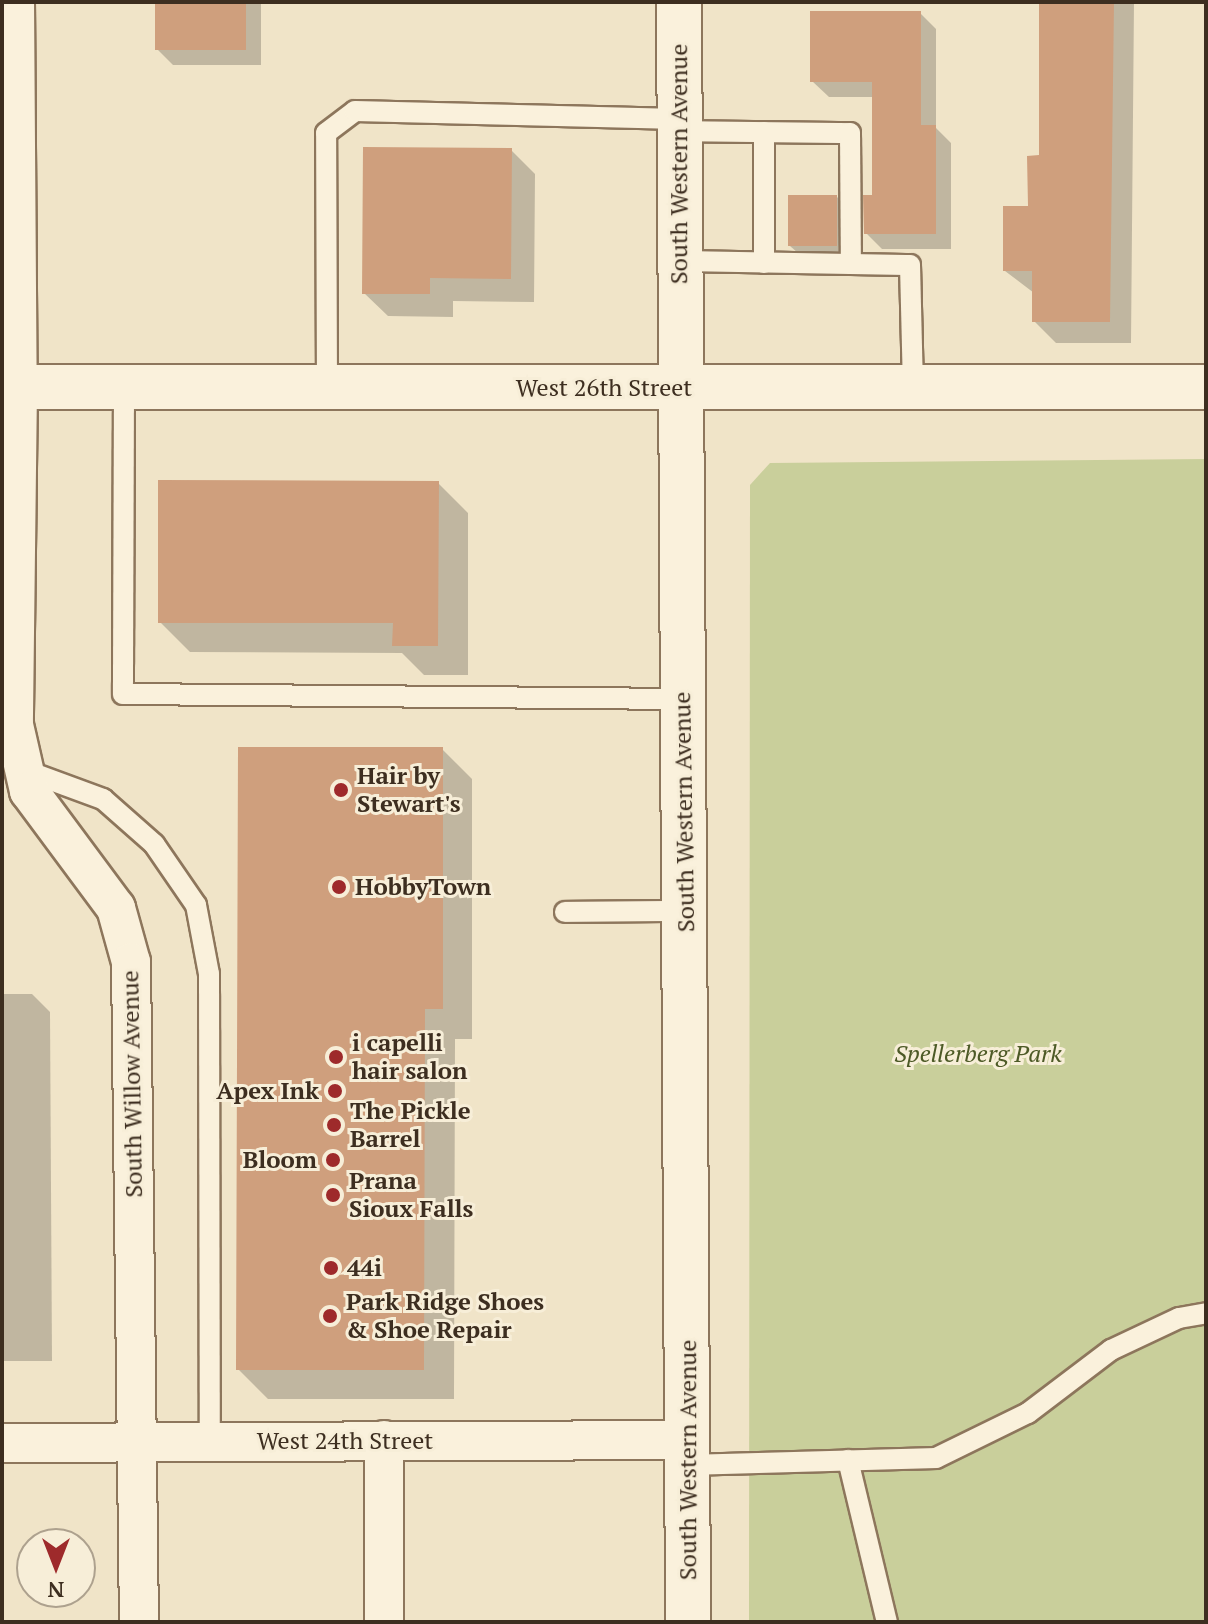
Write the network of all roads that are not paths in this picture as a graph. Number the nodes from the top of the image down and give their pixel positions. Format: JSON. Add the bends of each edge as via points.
{"nodes":[{"id":1,"x":15,"y":2,"type":"edge"},
{"id":2,"x":679,"y":2,"type":"edge"},
{"id":3,"x":679,"y":125,"type":"junction"},
{"id":4,"x":764,"y":132,"type":"junction"},
{"id":5,"x":679,"y":261,"type":"junction"},
{"id":6,"x":764,"y":263,"type":"junction"},
{"id":7,"x":851,"y":264,"type":"junction"},
{"id":8,"x":10,"y":387,"type":"edge"},
{"id":9,"x":124,"y":387,"type":"junction"},
{"id":10,"x":327,"y":387,"type":"junction"},
{"id":11,"x":1206,"y":387,"type":"edge"},
{"id":12,"x":913,"y":388,"type":"junction"},
{"id":13,"x":680,"y":389,"type":"junction"},
{"id":14,"x":683,"y":699,"type":"junction"},
{"id":15,"x":24,"y":770,"type":"junction"},
{"id":16,"x":685,"y":911,"type":"junction"},
{"id":17,"x":565,"y":912,"type":"dead end"},
{"id":18,"x":1206,"y":1313,"type":"edge"},
{"id":19,"x":384,"y":1440,"type":"junction"},
{"id":20,"x":139,"y":1441,"type":"junction"},
{"id":21,"x":210,"y":1441,"type":"junction"},
{"id":22,"x":2,"y":1443,"type":"edge"},
{"id":23,"x":688,"y":1452,"type":"junction"},
{"id":24,"x":848,"y":1460,"type":"junction"},
{"id":25,"x":139,"y":1622,"type":"edge"},
{"id":26,"x":384,"y":1622,"type":"edge"},
{"id":27,"x":688,"y":1622,"type":"edge"},
{"id":28,"x":887,"y":1622,"type":"edge"}],
"edges":[{"from":1,"to":8,"type":"street","name":"South Willow Avenue"},
{"from":2,"to":3,"type":"street","name":"South Western Avenue"},
{"from":3,"to":4,"type":"lane"},
{"from":3,"to":5,"type":"street","name":"South Western Avenue"},
{"from":3,"to":10,"type":"lane","via":[[355,111],[326,133]]},
{"from":4,"to":6,"type":"lane"},
{"from":4,"to":7,"type":"lane","via":[[850,133]]},
{"from":5,"to":6,"type":"lane"},
{"from":5,"to":13,"type":"street","name":"South Western Avenue"},
{"from":6,"to":7,"type":"lane"},
{"from":7,"to":12,"type":"lane","via":[[910,265]]},
{"from":8,"to":9,"type":"street","name":"West 26th Street"},
{"from":8,"to":15,"type":"street","name":"South Willow Avenue","via":[[14,725]]},
{"from":9,"to":10,"type":"street","name":"West 26th Street"},
{"from":9,"to":14,"type":"lane","via":[[123,694]]},
{"from":10,"to":13,"type":"street","name":"West 26th Street"},
{"from":11,"to":12,"type":"street","name":"West 26th Street"},
{"from":12,"to":13,"type":"street","name":"West 26th Street"},
{"from":13,"to":14,"type":"street","name":"South Western Avenue"},
{"from":14,"to":16,"type":"street","name":"South Western Avenue"},
{"from":15,"to":20,"type":"street","name":"South Willow Avenue","via":[[29,791],[116,908],[131,962]]},
{"from":15,"to":21,"type":"lane","via":[[103,799],[154,844],[196,905],[209,974]]},
{"from":16,"to":17,"type":"lane"},
{"from":16,"to":23,"type":"street","name":"South Western Avenue"},
{"from":18,"to":24,"type":"lane","via":[[1179,1318],[1111,1350],[1028,1413],[936,1458]]},
{"from":19,"to":21,"type":"street","name":"West 24th Street"},
{"from":19,"to":23,"type":"street","name":"West 24th Street"},
{"from":19,"to":26,"type":"street"},
{"from":20,"to":21,"type":"street","name":"West 24th Street"},
{"from":20,"to":22,"type":"street","name":"West 24th Street"},
{"from":20,"to":25,"type":"street","name":"South Willow Avenue"},
{"from":23,"to":24,"type":"lane"},
{"from":23,"to":27,"type":"street","name":"South Western Avenue"},
{"from":24,"to":28,"type":"lane"}]}
